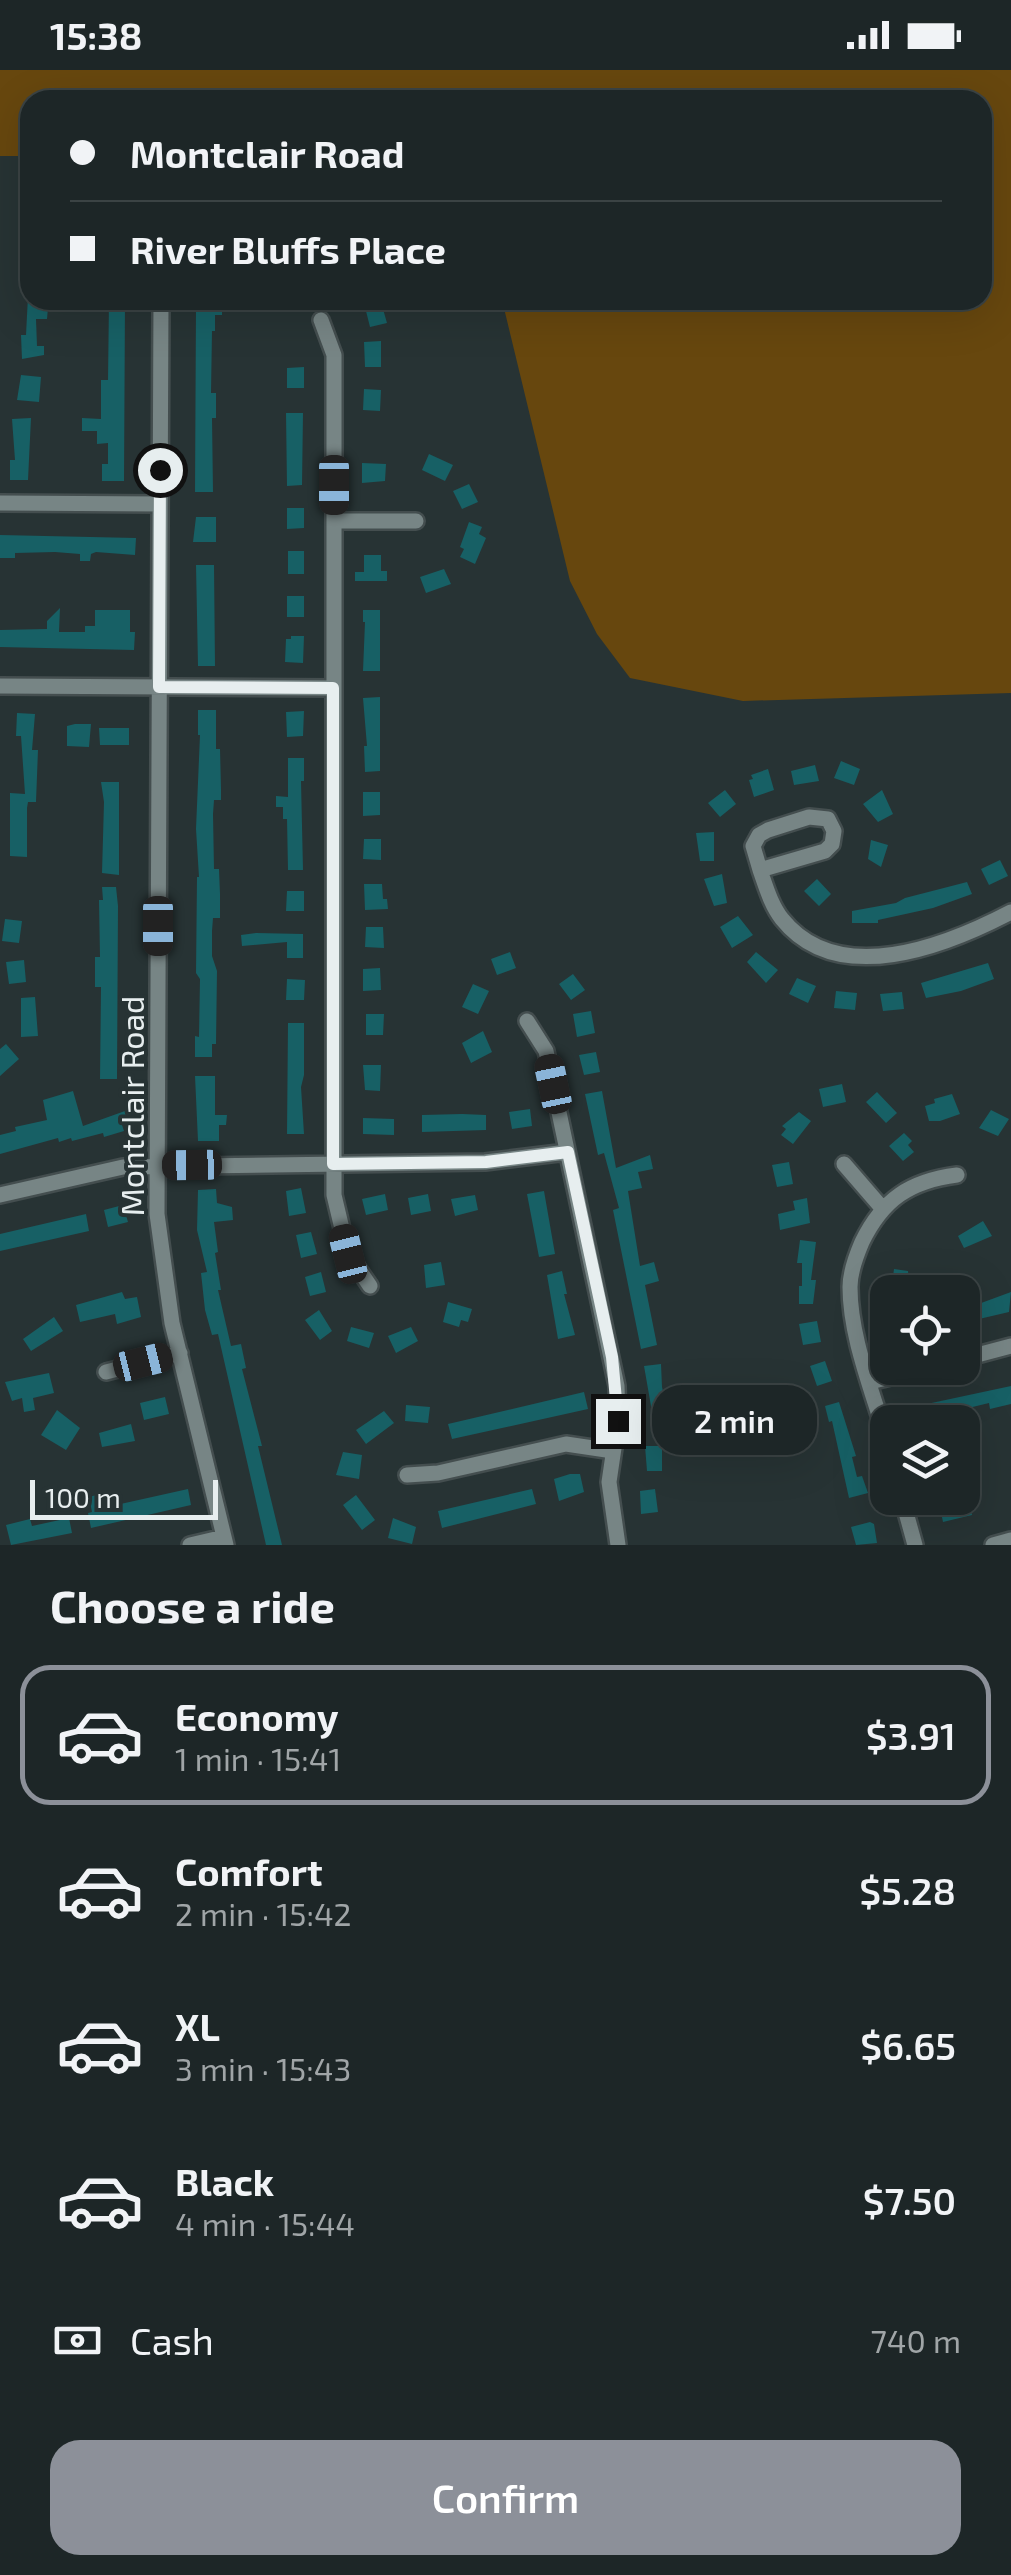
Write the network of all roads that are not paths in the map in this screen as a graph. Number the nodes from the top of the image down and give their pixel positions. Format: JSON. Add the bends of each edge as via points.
{"nodes":[{"id":1,"x":161,"y":310,"type":"edge"},
{"id":2,"x":320,"y":320,"type":"dead end"},
{"id":3,"x":0,"y":504,"type":"edge"},
{"id":4,"x":160,"y":504,"type":"junction"},
{"id":5,"x":334,"y":521,"type":"junction"},
{"id":6,"x":416,"y":521,"type":"dead end"},
{"id":7,"x":0,"y":686,"type":"edge"},
{"id":8,"x":159,"y":687,"type":"junction"},
{"id":9,"x":333,"y":688,"type":"junction"},
{"id":10,"x":760,"y":870,"type":"junction"},
{"id":11,"x":1011,"y":912,"type":"edge"},
{"id":12,"x":527,"y":1021,"type":"dead end"},
{"id":13,"x":568,"y":1152,"type":"junction"},
{"id":14,"x":333,"y":1164,"type":"junction"},
{"id":15,"x":844,"y":1164,"type":"dead end"},
{"id":16,"x":156,"y":1166,"type":"junction"},
{"id":17,"x":958,"y":1175,"type":"dead end"},
{"id":18,"x":0,"y":1195,"type":"edge"},
{"id":19,"x":882,"y":1208,"type":"junction"},
{"id":20,"x":370,"y":1286,"type":"dead end"},
{"id":21,"x":1011,"y":1346,"type":"edge"},
{"id":22,"x":180,"y":1353,"type":"junction"},
{"id":23,"x":980,"y":1354,"type":"edge"},
{"id":24,"x":106,"y":1372,"type":"dead end"},
{"id":25,"x":870,"y":1382,"type":"edge"},
{"id":26,"x":613,"y":1451,"type":"junction"},
{"id":27,"x":407,"y":1475,"type":"dead end"},
{"id":28,"x":906,"y":1515,"type":"edge"},
{"id":29,"x":1011,"y":1540,"type":"edge"},
{"id":30,"x":225,"y":1541,"type":"edge"},
{"id":31,"x":190,"y":1545,"type":"edge"},
{"id":32,"x":618,"y":1545,"type":"edge"},
{"id":33,"x":914,"y":1545,"type":"edge"},
{"id":34,"x":993,"y":1545,"type":"edge"}],
"edges":[{"from":1,"to":4,"type":"street","name":"Montclair Road"},
{"from":2,"to":5,"type":"street","via":[[334,355]]},
{"from":3,"to":4,"type":"street"},
{"from":4,"to":8,"type":"street","name":"Montclair Road"},
{"from":5,"to":6,"type":"street"},
{"from":5,"to":9,"type":"street"},
{"from":7,"to":8,"type":"street"},
{"from":8,"to":9,"type":"street"},
{"from":8,"to":16,"type":"street","name":"Montclair Road"},
{"from":9,"to":14,"type":"street"},
{"from":10,"to":10,"type":"street","via":[[752,846],[759,835],[808,818],[831,822],[834,836],[824,850]]},
{"from":10,"to":11,"type":"street","via":[[771,902],[792,930],[828,952],[851,957],[909,950]]},
{"from":12,"to":13,"type":"street","via":[[546,1051]]},
{"from":13,"to":14,"type":"street","via":[[486,1162]]},
{"from":13,"to":26,"type":"street","via":[[616,1386]]},
{"from":14,"to":16,"type":"street"},
{"from":14,"to":20,"type":"street","via":[[348,1254]]},
{"from":15,"to":19,"type":"street"},
{"from":16,"to":18,"type":"street","via":[[122,1167]]},
{"from":16,"to":22,"type":"street","name":"Montclair Road","via":[[167,1298]]},
{"from":17,"to":19,"type":"street","via":[[928,1179]]},
{"from":19,"to":25,"type":"street","via":[[850,1281]]},
{"from":21,"to":23,"type":"street"},
{"from":22,"to":24,"type":"street"},
{"from":22,"to":30,"type":"street","name":"Montclair Road"},
{"from":26,"to":27,"type":"street","via":[[566,1444]]},
{"from":26,"to":32,"type":"street","via":[[610,1508]]},
{"from":28,"to":33,"type":"street"},
{"from":29,"to":34,"type":"street"},
{"from":30,"to":31,"type":"street"}]}
